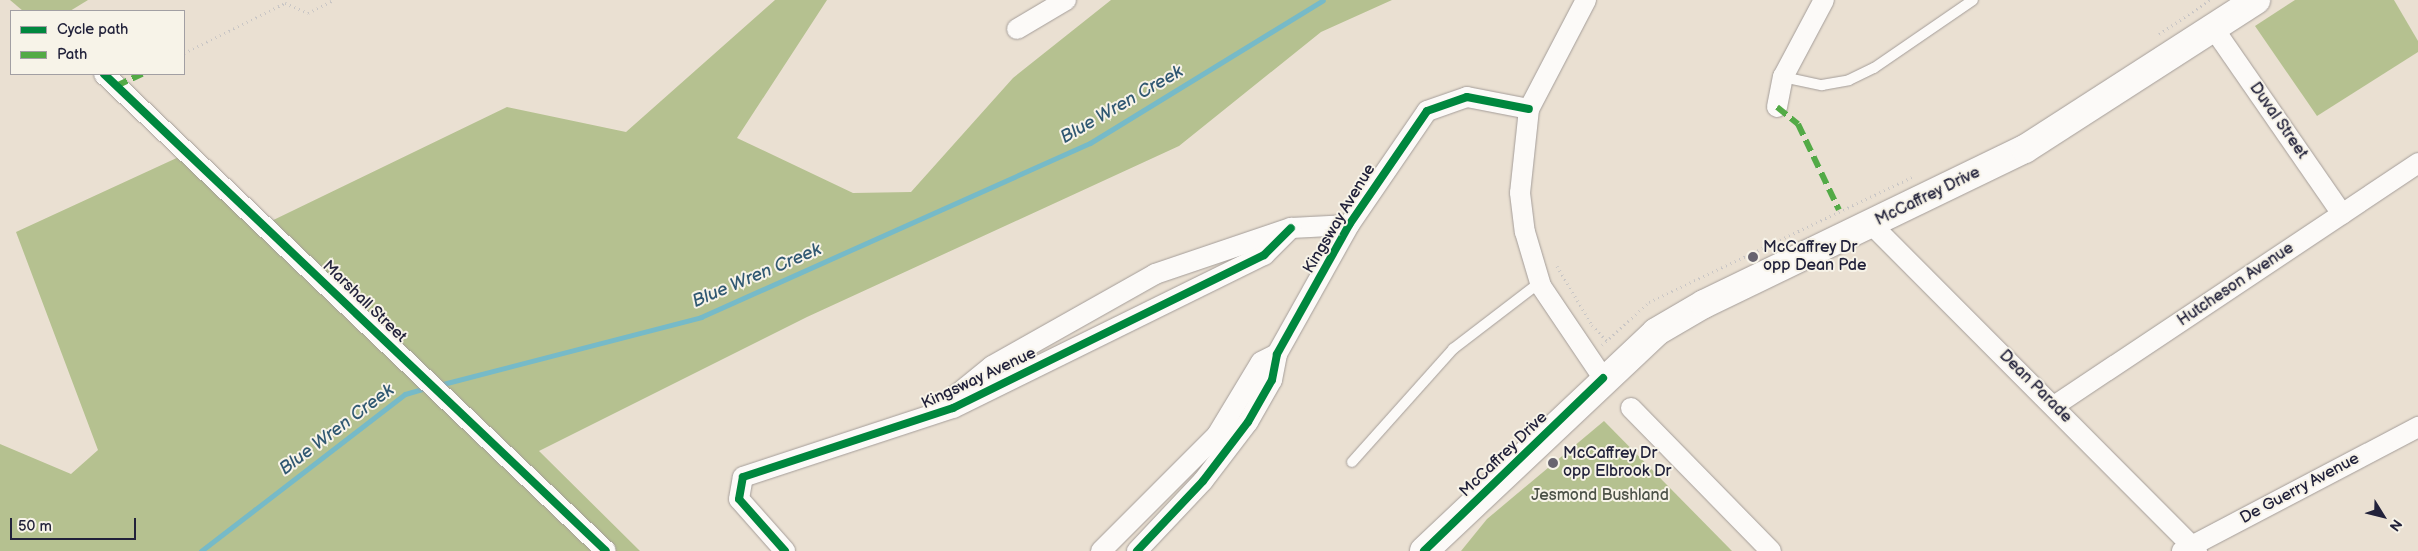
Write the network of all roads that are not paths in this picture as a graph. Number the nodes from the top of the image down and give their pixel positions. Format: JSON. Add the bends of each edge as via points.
{"nodes":[{"id":1,"x":1066,"y":0,"type":"edge"},
{"id":2,"x":1586,"y":0,"type":"edge"},
{"id":3,"x":1824,"y":0,"type":"edge"},
{"id":4,"x":1973,"y":0,"type":"edge"},
{"id":5,"x":2256,"y":0,"type":"edge"},
{"id":6,"x":1017,"y":29,"type":"dead end"},
{"id":7,"x":2214,"y":29,"type":"junction"},
{"id":8,"x":105,"y":75,"type":"edge"},
{"id":9,"x":1783,"y":77,"type":"junction"},
{"id":10,"x":1777,"y":107,"type":"dead end"},
{"id":11,"x":1529,"y":110,"type":"junction"},
{"id":12,"x":2418,"y":163,"type":"edge"},
{"id":13,"x":2342,"y":214,"type":"junction"},
{"id":14,"x":1872,"y":224,"type":"junction"},
{"id":15,"x":1349,"y":225,"type":"junction"},
{"id":16,"x":1290,"y":228,"type":"junction"},
{"id":17,"x":1539,"y":283,"type":"junction"},
{"id":18,"x":1277,"y":354,"type":"junction"},
{"id":19,"x":1603,"y":378,"type":"junction"},
{"id":20,"x":2054,"y":406,"type":"junction"},
{"id":21,"x":1631,"y":408,"type":"dead end"},
{"id":22,"x":921,"y":420,"type":"junction"},
{"id":23,"x":2418,"y":428,"type":"edge"},
{"id":24,"x":1352,"y":462,"type":"dead end"},
{"id":25,"x":2190,"y":549,"type":"edge"},
{"id":26,"x":606,"y":551,"type":"edge"},
{"id":27,"x":785,"y":551,"type":"edge"},
{"id":28,"x":1101,"y":551,"type":"edge"},
{"id":29,"x":1137,"y":551,"type":"edge"},
{"id":30,"x":1424,"y":551,"type":"edge"},
{"id":31,"x":1771,"y":551,"type":"edge"}],
"edges":[{"from":1,"to":6,"type":"street"},
{"from":2,"to":11,"type":"street"},
{"from":3,"to":9,"type":"street"},
{"from":4,"to":9,"type":"lane","via":[[1874,68],[1849,80],[1822,86]]},
{"from":5,"to":7,"type":"main road","name":"McCaffrey Drive"},
{"from":7,"to":13,"type":"street","name":"Duval Street"},
{"from":7,"to":14,"type":"main road","name":"McCaffrey Drive","via":[[2025,149]]},
{"from":8,"to":26,"type":"street","name":"Marshall Street"},
{"from":9,"to":10,"type":"street"},
{"from":11,"to":15,"type":"street","name":"Kingsway Avenue","via":[[1467,97],[1436,105],[1411,130]]},
{"from":11,"to":17,"type":"street","via":[[1520,193],[1525,232]]},
{"from":12,"to":13,"type":"street","name":"Hutcheson Avenue"},
{"from":13,"to":20,"type":"street","name":"Hutcheson Avenue"},
{"from":14,"to":19,"type":"main road","name":"McCaffrey Drive","via":[[1704,304],[1656,332]]},
{"from":14,"to":20,"type":"street","name":"Dean Parade"},
{"from":15,"to":16,"type":"street","name":"Kingsway Avenue"},
{"from":15,"to":18,"type":"street","name":"Kingsway Avenue"},
{"from":16,"to":22,"type":"street","name":"Kingsway Avenue","via":[[1264,255]]},
{"from":16,"to":22,"type":"street","name":"Kingsway Avenue","via":[[1155,274],[992,366]]},
{"from":17,"to":19,"type":"street","via":[[1570,335]]},
{"from":17,"to":24,"type":"lane","via":[[1453,349]]},
{"from":18,"to":28,"type":"street","name":"Kingsway Avenue","via":[[1260,362],[1217,435]]},
{"from":18,"to":29,"type":"street","name":"Kingsway Avenue","via":[[1272,380],[1248,422],[1204,481]]},
{"from":19,"to":30,"type":"main road","name":"McCaffrey Drive"},
{"from":20,"to":25,"type":"street","name":"Dean Parade"},
{"from":21,"to":31,"type":"street"},
{"from":22,"to":27,"type":"street","name":"Kingsway Avenue","via":[[743,477],[739,499]]},
{"from":23,"to":25,"type":"street","name":"De Guerry Avenue"}]}
